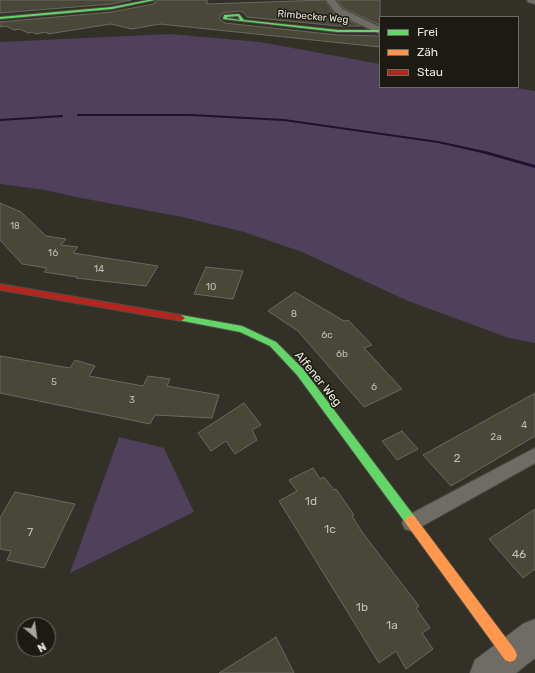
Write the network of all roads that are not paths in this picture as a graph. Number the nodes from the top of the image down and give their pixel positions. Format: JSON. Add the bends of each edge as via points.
{"nodes":[{"id":1,"x":153,"y":0,"type":"edge"},
{"id":2,"x":330,"y":0,"type":"edge"},
{"id":3,"x":531,"y":0,"type":"edge"},
{"id":4,"x":535,"y":1,"type":"edge"},
{"id":5,"x":0,"y":18,"type":"edge"},
{"id":6,"x":243,"y":21,"type":"dead end"},
{"id":7,"x":379,"y":31,"type":"edge"},
{"id":8,"x":379,"y":31,"type":"edge"},
{"id":9,"x":0,"y":287,"type":"edge"},
{"id":10,"x":535,"y":455,"type":"edge"},
{"id":11,"x":411,"y":524,"type":"junction"},
{"id":12,"x":511,"y":655,"type":"edge"}],
"edges":[{"from":1,"to":5,"type":"street","via":[[112,8]]},
{"from":2,"to":7,"type":"street","via":[[339,11]]},
{"from":3,"to":4,"type":"street"},
{"from":6,"to":8,"type":"street","name":"Rimbecker Weg","via":[[338,31]]},
{"from":9,"to":11,"type":"street","name":"Alfener Weg","via":[[242,329],[272,344],[300,372]]},
{"from":10,"to":11,"type":"lane"},
{"from":11,"to":12,"type":"street","name":"Alfener Weg"}]}
